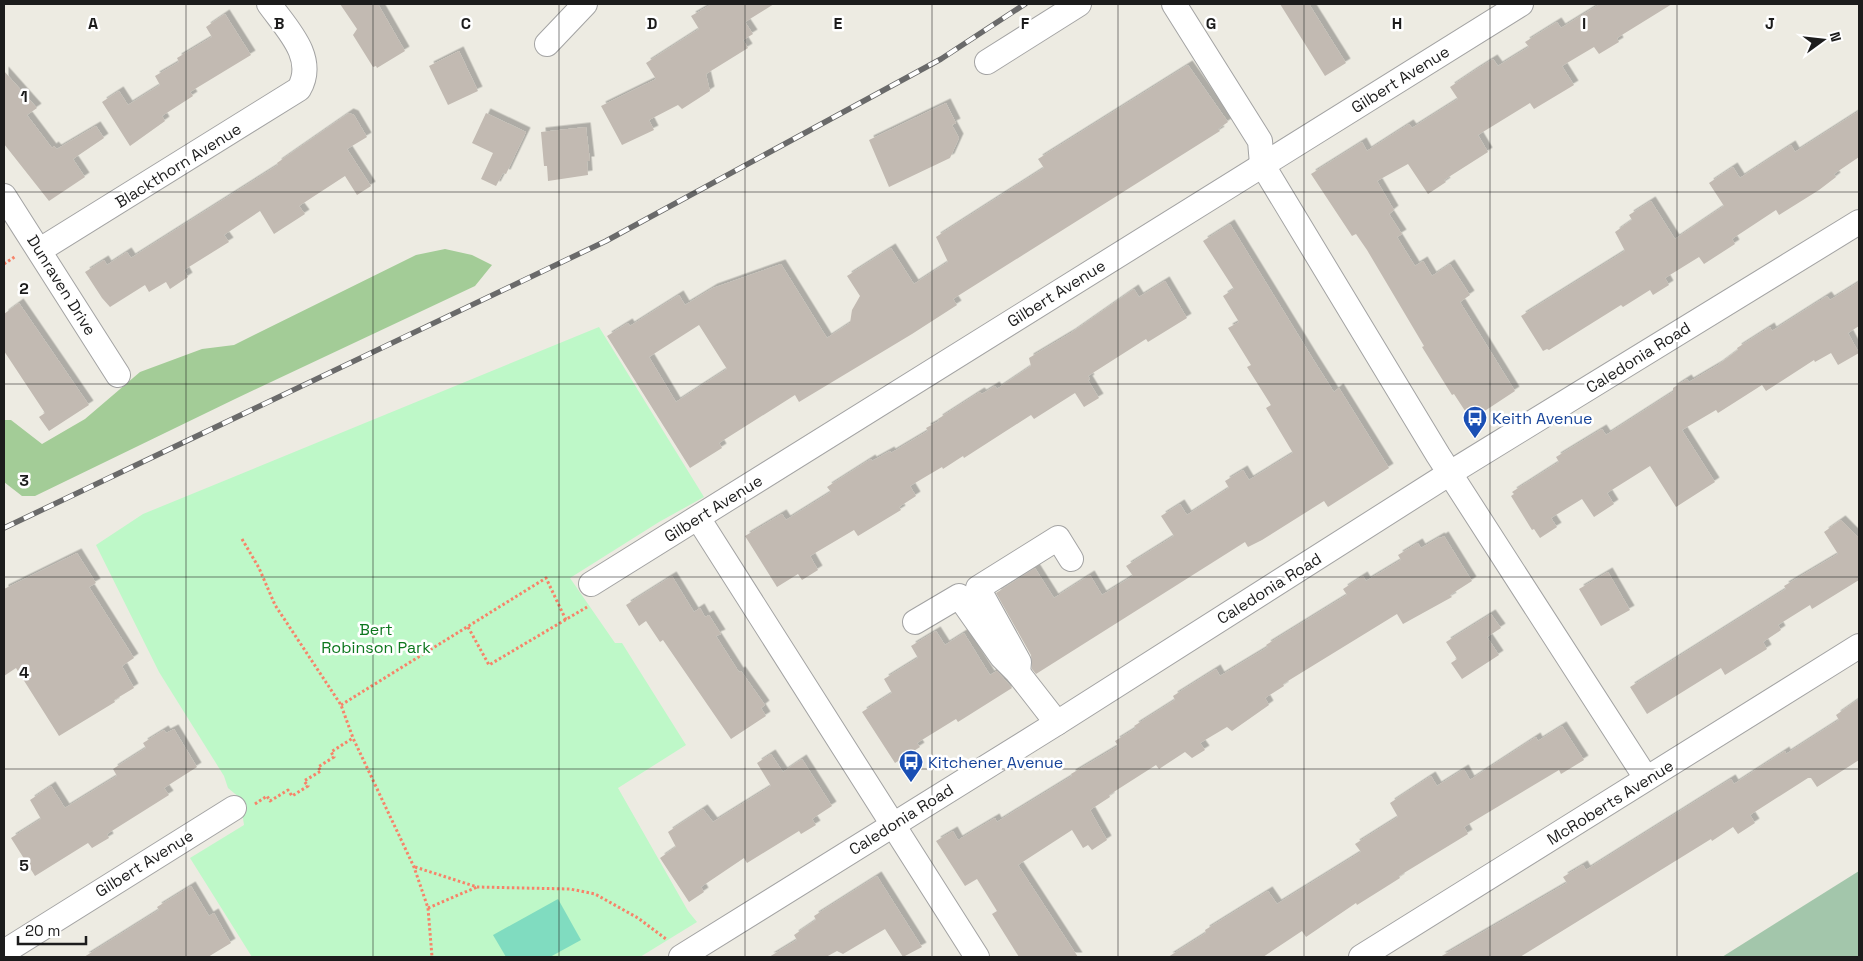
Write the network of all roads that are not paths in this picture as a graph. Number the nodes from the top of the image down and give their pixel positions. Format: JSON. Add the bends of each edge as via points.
{"nodes":[{"id":1,"x":270,"y":4,"type":"edge"},
{"id":2,"x":585,"y":4,"type":"edge"},
{"id":3,"x":1079,"y":4,"type":"edge"},
{"id":4,"x":1174,"y":4,"type":"edge"},
{"id":5,"x":1521,"y":4,"type":"edge"},
{"id":6,"x":547,"y":44,"type":"dead end"},
{"id":7,"x":987,"y":62,"type":"dead end"},
{"id":8,"x":1262,"y":164,"type":"junction"},
{"id":9,"x":4,"y":196,"type":"edge"},
{"id":10,"x":1859,"y":222,"type":"edge"},
{"id":11,"x":30,"y":252,"type":"junction"},
{"id":12,"x":118,"y":375,"type":"dead end"},
{"id":13,"x":1450,"y":473,"type":"junction"},
{"id":14,"x":698,"y":518,"type":"junction"},
{"id":15,"x":1071,"y":559,"type":"dead end"},
{"id":16,"x":591,"y":584,"type":"road end"},
{"id":17,"x":915,"y":622,"type":"dead end"},
{"id":18,"x":1859,"y":646,"type":"edge"},
{"id":19,"x":1018,"y":673,"type":"junction"},
{"id":20,"x":1057,"y":723,"type":"junction"},
{"id":21,"x":1646,"y":778,"type":"junction"},
{"id":22,"x":241,"y":808,"type":"road end"},
{"id":23,"x":893,"y":824,"type":"junction"},
{"id":24,"x":675,"y":949,"type":"edge"},
{"id":25,"x":4,"y":952,"type":"edge"},
{"id":26,"x":977,"y":957,"type":"edge"},
{"id":27,"x":1361,"y":957,"type":"edge"}],
"edges":[{"from":1,"to":11,"type":"street","name":"Blackthorn Avenue","via":[[302,52],[306,72],[303,82],[293,94]]},
{"from":2,"to":6,"type":"street"},
{"from":3,"to":7,"type":"street"},
{"from":4,"to":8,"type":"street","via":[[1260,141]]},
{"from":5,"to":8,"type":"street","name":"Gilbert Avenue"},
{"from":8,"to":13,"type":"street"},
{"from":8,"to":14,"type":"street","name":"Gilbert Avenue"},
{"from":9,"to":11,"type":"street","name":"Dunraven Drive"},
{"from":10,"to":13,"type":"street","name":"Caledonia Road"},
{"from":11,"to":12,"type":"street","name":"Dunraven Drive"},
{"from":13,"to":20,"type":"street","name":"Caledonia Road"},
{"from":13,"to":21,"type":"street"},
{"from":14,"to":16,"type":"street","name":"Gilbert Avenue"},
{"from":14,"to":23,"type":"street"},
{"from":15,"to":19,"type":"street","via":[[1058,538],[978,588],[1019,662]]},
{"from":17,"to":19,"type":"street","via":[[959,596],[1002,657]]},
{"from":18,"to":21,"type":"street","name":"McRoberts Avenue"},
{"from":19,"to":20,"type":"street"},
{"from":20,"to":23,"type":"street","name":"Caledonia Road"},
{"from":21,"to":27,"type":"street","name":"McRoberts Avenue"},
{"from":22,"to":25,"type":"street","name":"Gilbert Avenue"},
{"from":23,"to":24,"type":"street","name":"Caledonia Road"},
{"from":23,"to":26,"type":"street"}]}
